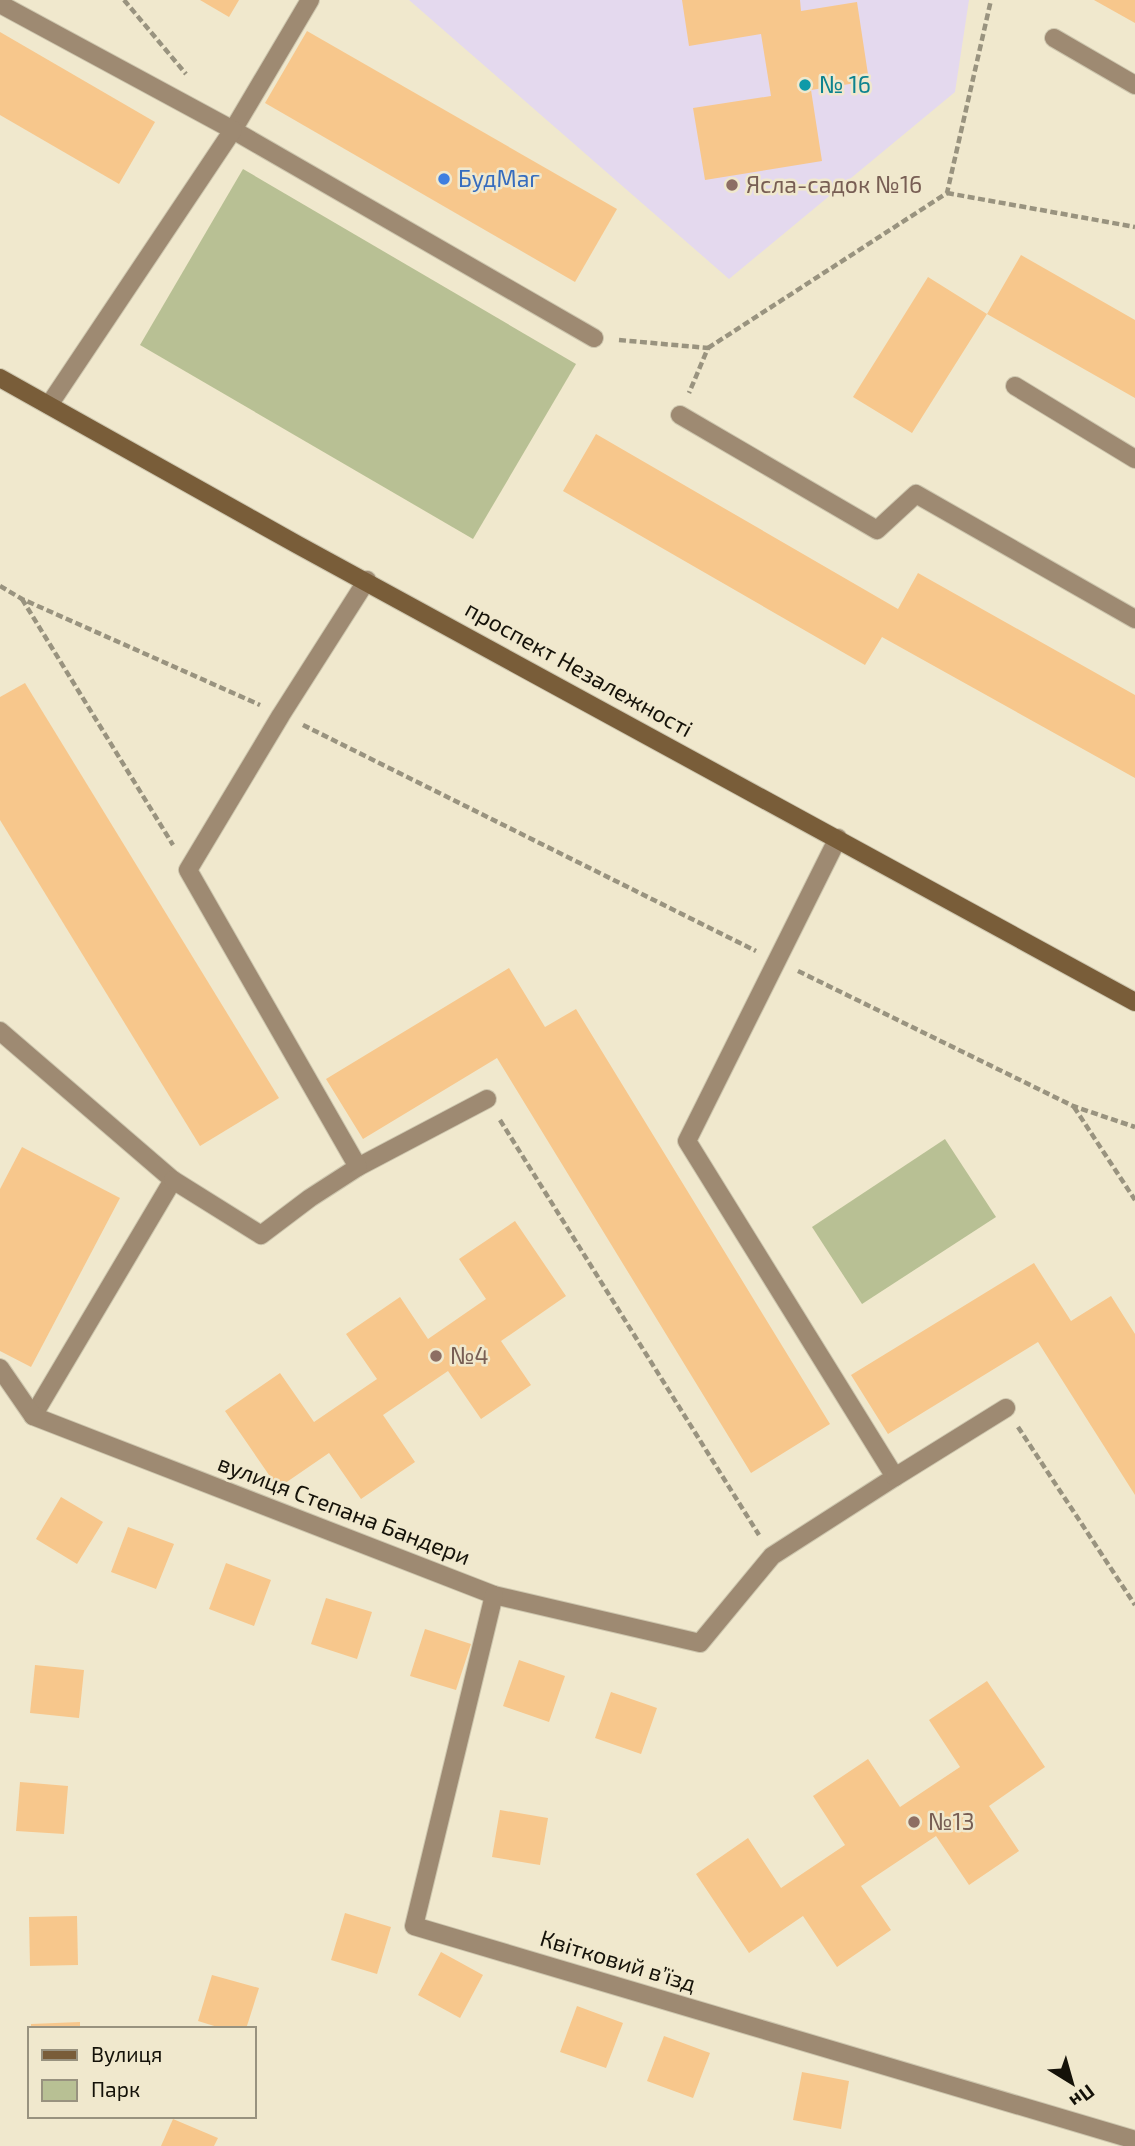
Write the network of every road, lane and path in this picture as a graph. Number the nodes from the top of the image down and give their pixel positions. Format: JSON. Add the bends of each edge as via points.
{"nodes":[{"id":1,"x":124,"y":0,"type":"edge"},
{"id":2,"x":310,"y":0,"type":"edge"},
{"id":3,"x":991,"y":0,"type":"edge"},
{"id":4,"x":0,"y":4,"type":"edge"},
{"id":5,"x":1054,"y":38,"type":"dead end"},
{"id":6,"x":191,"y":80,"type":"dead end"},
{"id":7,"x":1135,"y":85,"type":"edge"},
{"id":8,"x":233,"y":130,"type":"junction"},
{"id":9,"x":947,"y":193,"type":"junction"},
{"id":10,"x":1135,"y":227,"type":"edge"},
{"id":11,"x":594,"y":338,"type":"joint"},
{"id":12,"x":708,"y":348,"type":"junction"},
{"id":13,"x":0,"y":378,"type":"edge"},
{"id":14,"x":1015,"y":386,"type":"dead end"},
{"id":15,"x":49,"y":405,"type":"junction"},
{"id":16,"x":680,"y":415,"type":"joint"},
{"id":17,"x":1135,"y":459,"type":"edge"},
{"id":18,"x":368,"y":580,"type":"junction"},
{"id":19,"x":0,"y":586,"type":"edge"},
{"id":20,"x":22,"y":599,"type":"junction"},
{"id":21,"x":1135,"y":619,"type":"edge"},
{"id":22,"x":281,"y":715,"type":"junction"},
{"id":23,"x":838,"y":838,"type":"junction"},
{"id":24,"x":188,"y":870,"type":"junction"},
{"id":25,"x":778,"y":962,"type":"junction"},
{"id":26,"x":1135,"y":1002,"type":"edge"},
{"id":27,"x":0,"y":1031,"type":"edge"},
{"id":28,"x":487,"y":1099,"type":"joint"},
{"id":29,"x":1073,"y":1106,"type":"junction"},
{"id":30,"x":1135,"y":1127,"type":"edge"},
{"id":31,"x":358,"y":1167,"type":"junction"},
{"id":32,"x":173,"y":1181,"type":"junction"},
{"id":33,"x":1135,"y":1200,"type":"edge"},
{"id":34,"x":0,"y":1368,"type":"edge"},
{"id":35,"x":0,"y":1378,"type":"edge"},
{"id":36,"x":1006,"y":1408,"type":"joint"},
{"id":37,"x":33,"y":1416,"type":"junction"},
{"id":38,"x":895,"y":1477,"type":"junction"},
{"id":39,"x":772,"y":1556,"type":"junction"},
{"id":40,"x":494,"y":1595,"type":"junction"},
{"id":41,"x":1135,"y":1605,"type":"edge"},
{"id":42,"x":1135,"y":2140,"type":"edge"}],
"edges":[{"from":1,"to":6,"type":"path"},
{"from":2,"to":8,"type":"street"},
{"from":3,"to":9,"type":"path"},
{"from":4,"to":8,"type":"street"},
{"from":5,"to":7,"type":"street"},
{"from":8,"to":11,"type":"street"},
{"from":8,"to":15,"type":"street"},
{"from":9,"to":10,"type":"path"},
{"from":9,"to":12,"type":"path"},
{"from":11,"to":12,"type":"path"},
{"from":12,"to":16,"type":"path"},
{"from":13,"to":15,"type":"street","name":"проспект Незалежності"},
{"from":14,"to":17,"type":"street"},
{"from":15,"to":18,"type":"street","name":"проспект Незалежності"},
{"from":16,"to":21,"type":"street","via":[[877,530],[916,494]]},
{"from":18,"to":22,"type":"street"},
{"from":18,"to":23,"type":"street","name":"проспект Незалежності"},
{"from":19,"to":20,"type":"path"},
{"from":20,"to":22,"type":"path"},
{"from":20,"to":24,"type":"path"},
{"from":22,"to":24,"type":"street"},
{"from":22,"to":25,"type":"path"},
{"from":23,"to":25,"type":"street"},
{"from":23,"to":26,"type":"street","name":"проспект Незалежності"},
{"from":24,"to":31,"type":"street"},
{"from":25,"to":29,"type":"path"},
{"from":25,"to":38,"type":"street","via":[[687,1141]]},
{"from":27,"to":32,"type":"street"},
{"from":28,"to":31,"type":"street"},
{"from":28,"to":39,"type":"path"},
{"from":29,"to":30,"type":"path"},
{"from":29,"to":33,"type":"path"},
{"from":31,"to":32,"type":"street","via":[[261,1235]]},
{"from":32,"to":37,"type":"street"},
{"from":34,"to":35,"type":"street"},
{"from":34,"to":37,"type":"street"},
{"from":36,"to":38,"type":"street"},
{"from":36,"to":41,"type":"path"},
{"from":37,"to":40,"type":"street","name":"вулиця Степана Бандери"},
{"from":38,"to":39,"type":"street"},
{"from":39,"to":40,"type":"street","name":"вулиця Степана Бандери","via":[[700,1643]]},
{"from":40,"to":42,"type":"street","name":"Квітковий в’їзд","via":[[414,1926]]}]}
